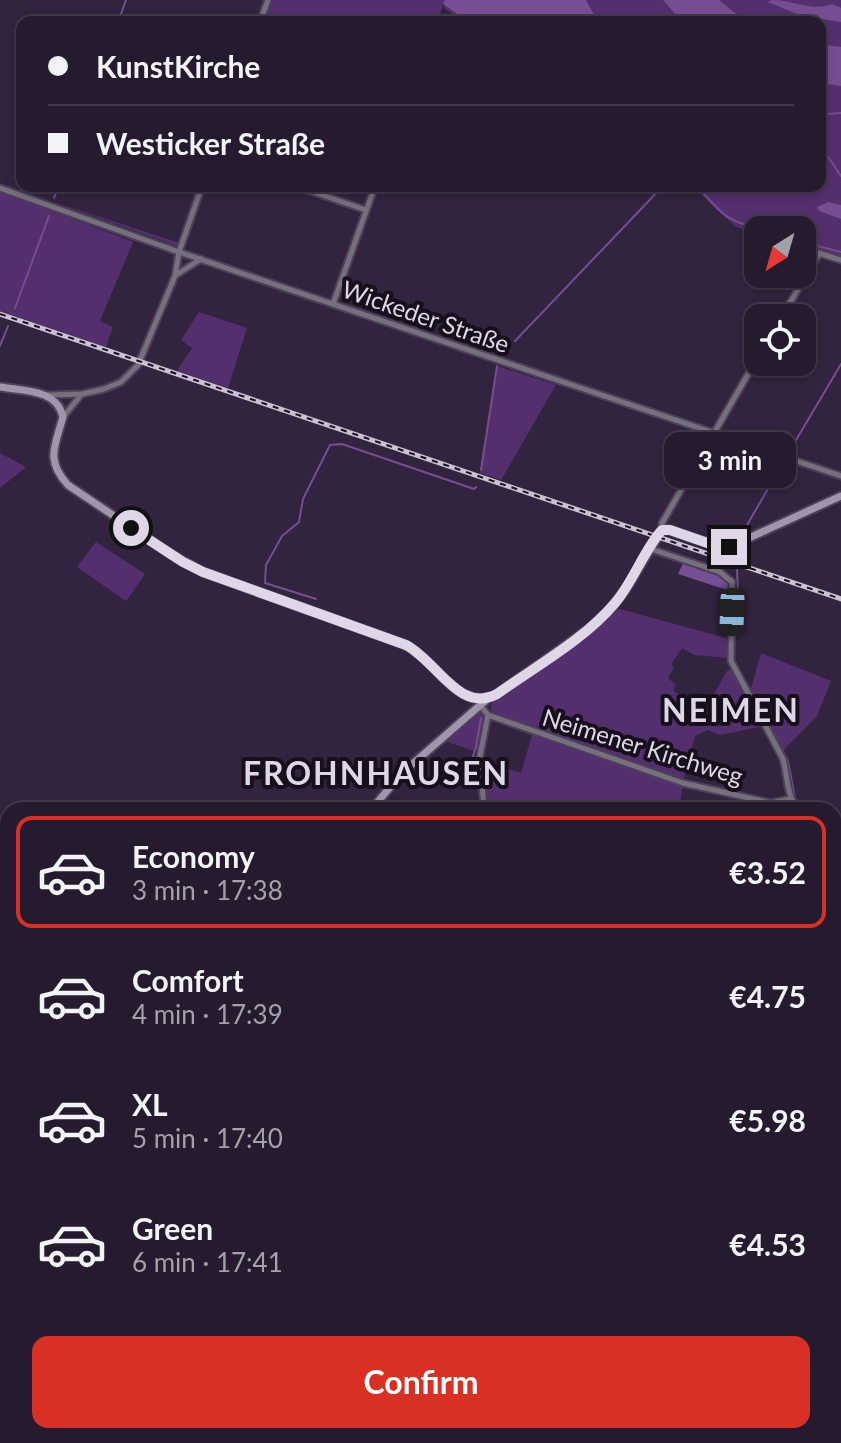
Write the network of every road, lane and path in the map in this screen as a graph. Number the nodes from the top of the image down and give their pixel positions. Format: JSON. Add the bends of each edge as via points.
{"nodes":[{"id":1,"x":0,"y":188,"type":"edge"},
{"id":2,"x":200,"y":192,"type":"edge"},
{"id":3,"x":314,"y":192,"type":"edge"},
{"id":4,"x":373,"y":192,"type":"edge"},
{"id":5,"x":366,"y":210,"type":"junction"},
{"id":6,"x":179,"y":252,"type":"junction"},
{"id":7,"x":816,"y":253,"type":"edge"},
{"id":8,"x":819,"y":254,"type":"junction"},
{"id":9,"x":201,"y":259,"type":"junction"},
{"id":10,"x":841,"y":260,"type":"edge"},
{"id":11,"x":175,"y":276,"type":"junction"},
{"id":12,"x":333,"y":304,"type":"junction"},
{"id":13,"x":789,"y":304,"type":"edge"},
{"id":14,"x":747,"y":376,"type":"edge"},
{"id":15,"x":0,"y":387,"type":"edge"},
{"id":16,"x":82,"y":394,"type":"junction"},
{"id":17,"x":47,"y":395,"type":"junction"},
{"id":18,"x":63,"y":417,"type":"junction"},
{"id":19,"x":714,"y":433,"type":"junction"},
{"id":20,"x":841,"y":476,"type":"edge"},
{"id":21,"x":841,"y":496,"type":"edge"},
{"id":22,"x":659,"y":533,"type":"junction"},
{"id":23,"x":650,"y":549,"type":"junction"},
{"id":24,"x":466,"y":697,"type":"junction"},
{"id":25,"x":487,"y":699,"type":"junction"},
{"id":26,"x":480,"y":705,"type":"junction"},
{"id":27,"x":488,"y":715,"type":"junction"},
{"id":28,"x":466,"y":717,"type":"junction"},
{"id":29,"x":790,"y":799,"type":"junction"},
{"id":30,"x":378,"y":802,"type":"edge"},
{"id":31,"x":483,"y":802,"type":"edge"},
{"id":32,"x":767,"y":802,"type":"edge"},
{"id":33,"x":776,"y":802,"type":"edge"},
{"id":34,"x":792,"y":802,"type":"edge"}],
"edges":[{"from":1,"to":6,"type":"street","name":"Wickeder Straße"},
{"from":2,"to":6,"type":"street"},
{"from":3,"to":5,"type":"street"},
{"from":4,"to":5,"type":"street"},
{"from":5,"to":12,"type":"street"},
{"from":6,"to":9,"type":"street","name":"Wickeder Straße"},
{"from":6,"to":11,"type":"street"},
{"from":7,"to":8,"type":"street"},
{"from":8,"to":10,"type":"street"},
{"from":8,"to":13,"type":"street"},
{"from":9,"to":11,"type":"street"},
{"from":9,"to":12,"type":"street","name":"Wickeder Straße"},
{"from":11,"to":16,"type":"street","via":[[138,365],[121,382]]},
{"from":12,"to":19,"type":"street","name":"Wickeder Straße"},
{"from":14,"to":19,"type":"street"},
{"from":15,"to":17,"type":"main road"},
{"from":16,"to":17,"type":"street"},
{"from":16,"to":18,"type":"street"},
{"from":17,"to":18,"type":"main road","via":[[58,403]]},
{"from":18,"to":24,"type":"main road","via":[[54,461],[61,477],[81,494],[203,572],[416,650]]},
{"from":19,"to":20,"type":"street","name":"Wickeder Straße"},
{"from":19,"to":22,"type":"street"},
{"from":21,"to":22,"type":"main road","via":[[729,547],[670,530]]},
{"from":22,"to":23,"type":"main road"},
{"from":23,"to":25,"type":"main road","via":[[626,589],[590,628]]},
{"from":23,"to":29,"type":"street","via":[[720,572],[732,582],[731,661],[783,759]]},
{"from":24,"to":25,"type":"main road"},
{"from":24,"to":28,"type":"main road"},
{"from":25,"to":26,"type":"main road"},
{"from":26,"to":27,"type":"street"},
{"from":26,"to":28,"type":"main road"},
{"from":27,"to":31,"type":"street","via":[[480,756]]},
{"from":27,"to":32,"type":"street","name":"Neimener Kirchweg","via":[[683,783]]},
{"from":28,"to":30,"type":"main road"},
{"from":29,"to":33,"type":"street","name":"Neimener Kirchweg"},
{"from":29,"to":34,"type":"street"}]}
